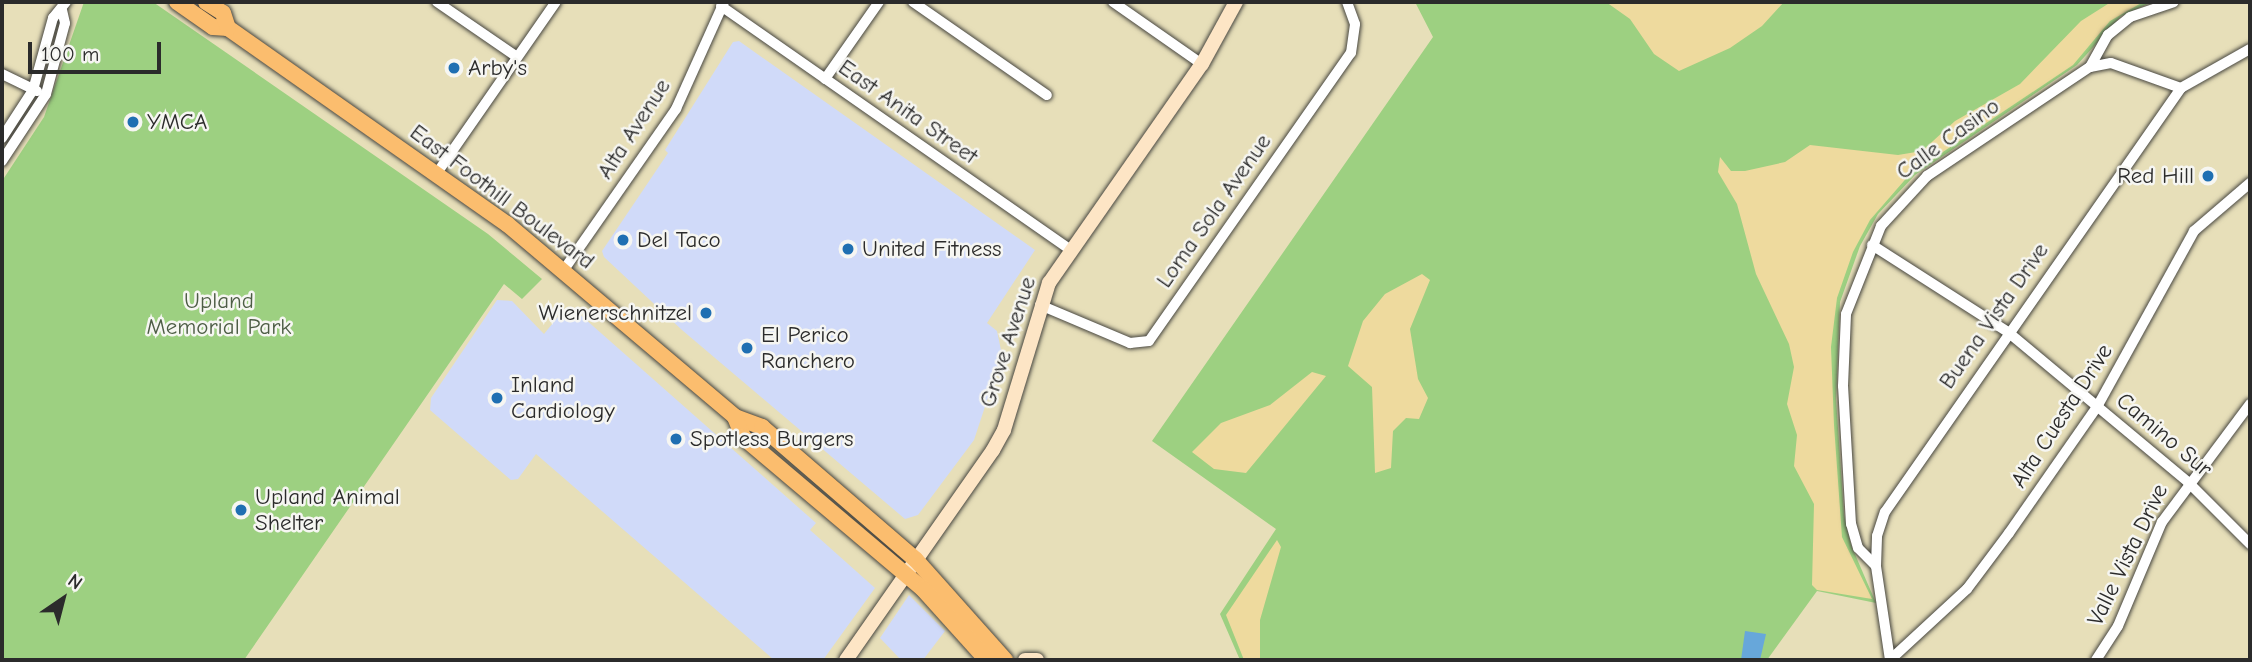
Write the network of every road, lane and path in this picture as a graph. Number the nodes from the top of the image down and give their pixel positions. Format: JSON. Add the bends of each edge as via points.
{"nodes":[{"id":1,"x":177,"y":2,"type":"edge"},
{"id":2,"x":206,"y":2,"type":"edge"},
{"id":3,"x":437,"y":2,"type":"edge"},
{"id":4,"x":556,"y":2,"type":"edge"},
{"id":5,"x":879,"y":2,"type":"edge"},
{"id":6,"x":914,"y":2,"type":"edge"},
{"id":7,"x":1113,"y":2,"type":"edge"},
{"id":8,"x":1236,"y":2,"type":"edge"},
{"id":9,"x":1348,"y":2,"type":"edge"},
{"id":10,"x":2174,"y":2,"type":"edge"},
{"id":11,"x":723,"y":4,"type":"edge"},
{"id":12,"x":64,"y":6,"type":"edge"},
{"id":13,"x":229,"y":28,"type":"junction"},
{"id":14,"x":2250,"y":49,"type":"edge"},
{"id":15,"x":517,"y":57,"type":"junction"},
{"id":16,"x":1202,"y":64,"type":"junction"},
{"id":17,"x":2090,"y":67,"type":"junction"},
{"id":18,"x":3,"y":78,"type":"edge"},
{"id":19,"x":825,"y":79,"type":"junction"},
{"id":20,"x":2181,"y":89,"type":"junction"},
{"id":21,"x":33,"y":90,"type":"junction"},
{"id":22,"x":46,"y":94,"type":"junction"},
{"id":23,"x":1047,"y":95,"type":"dead end"},
{"id":24,"x":2,"y":138,"type":"edge"},
{"id":25,"x":2,"y":161,"type":"edge"},
{"id":26,"x":437,"y":173,"type":"junction"},
{"id":27,"x":2250,"y":183,"type":"edge"},
{"id":28,"x":1872,"y":245,"type":"junction"},
{"id":29,"x":1072,"y":251,"type":"junction"},
{"id":30,"x":563,"y":271,"type":"junction"},
{"id":31,"x":1040,"y":305,"type":"junction"},
{"id":32,"x":2008,"y":331,"type":"junction"},
{"id":33,"x":2250,"y":404,"type":"edge"},
{"id":34,"x":2097,"y":407,"type":"junction"},
{"id":35,"x":735,"y":417,"type":"junction"},
{"id":36,"x":2188,"y":482,"type":"junction"},
{"id":37,"x":2250,"y":544,"type":"edge"},
{"id":38,"x":916,"y":559,"type":"junction"},
{"id":39,"x":1876,"y":566,"type":"junction"},
{"id":40,"x":906,"y":574,"type":"junction"},
{"id":41,"x":846,"y":660,"type":"edge"},
{"id":42,"x":987,"y":660,"type":"edge"},
{"id":43,"x":1005,"y":660,"type":"edge"},
{"id":44,"x":1025,"y":660,"type":"edge"},
{"id":45,"x":1037,"y":660,"type":"edge"},
{"id":46,"x":1890,"y":660,"type":"edge"},
{"id":47,"x":2096,"y":660,"type":"edge"}],
"edges":[{"from":1,"to":13,"type":"main road","name":"East Foothill Boulevard","via":[[213,27]]},
{"from":2,"to":13,"type":"main road","name":"East Foothill Boulevard","via":[[223,13]]},
{"from":3,"to":15,"type":"street"},
{"from":4,"to":15,"type":"street"},
{"from":5,"to":19,"type":"street"},
{"from":6,"to":23,"type":"street"},
{"from":7,"to":16,"type":"street"},
{"from":8,"to":16,"type":"street","name":"Grove Avenue"},
{"from":9,"to":31,"type":"street","name":"Loma Sola Avenue","via":[[1355,24],[1351,53],[1149,341],[1130,343]]},
{"from":10,"to":17,"type":"street","via":[[2130,17],[2108,35]]},
{"from":11,"to":19,"type":"street","name":"East Anita Street"},
{"from":11,"to":30,"type":"street","name":"Alta Avenue","via":[[676,109]]},
{"from":12,"to":21,"type":"street","via":[[53,18]]},
{"from":12,"to":22,"type":"street","via":[[65,23]]},
{"from":13,"to":26,"type":"main road","name":"East Foothill Boulevard"},
{"from":14,"to":20,"type":"street","name":"Buena Vista Drive"},
{"from":15,"to":26,"type":"street"},
{"from":16,"to":29,"type":"street","name":"Grove Avenue"},
{"from":17,"to":20,"type":"street","via":[[2111,63]]},
{"from":17,"to":28,"type":"street","name":"Calle Casino","via":[[1927,176],[1896,206]]},
{"from":18,"to":21,"type":"street"},
{"from":19,"to":29,"type":"street","name":"East Anita Street"},
{"from":20,"to":32,"type":"street","name":"Buena Vista Drive"},
{"from":21,"to":22,"type":"street"},
{"from":21,"to":24,"type":"street"},
{"from":22,"to":25,"type":"street"},
{"from":26,"to":30,"type":"main road","name":"East Foothill Boulevard"},
{"from":27,"to":34,"type":"street","name":"Alta Cuesta Drive","via":[[2194,231]]},
{"from":28,"to":32,"type":"street","name":"Camino Sur"},
{"from":28,"to":39,"type":"street","name":"Calle Casino","via":[[1846,314],[1843,386],[1851,524],[1857,548]]},
{"from":29,"to":31,"type":"street","name":"Grove Avenue"},
{"from":30,"to":35,"type":"main road","name":"East Foothill Boulevard"},
{"from":31,"to":38,"type":"street","name":"Grove Avenue","via":[[1004,430]]},
{"from":32,"to":34,"type":"street","name":"Camino Sur"},
{"from":32,"to":39,"type":"street","name":"Buena Vista Drive","via":[[1885,512]]},
{"from":33,"to":36,"type":"street","name":"Valle Vista Drive"},
{"from":34,"to":36,"type":"street","name":"Camino Sur"},
{"from":34,"to":46,"type":"street","name":"Alta Cuesta Drive","via":[[1967,589]]},
{"from":35,"to":38,"type":"main road","name":"East Foothill Boulevard","via":[[762,426]]},
{"from":35,"to":40,"type":"main road","name":"East Foothill Boulevard","via":[[743,436]]},
{"from":36,"to":37,"type":"street","name":"Camino Sur"},
{"from":36,"to":47,"type":"street","name":"Valle Vista Drive","via":[[2162,522],[2118,626]]},
{"from":38,"to":40,"type":"street","name":"Grove Avenue"},
{"from":38,"to":43,"type":"main road","name":"East Foothill Boulevard"},
{"from":39,"to":46,"type":"street","name":"Buena Vista Drive"},
{"from":40,"to":41,"type":"street","name":"Grove Avenue"},
{"from":40,"to":42,"type":"main road","name":"East Foothill Boulevard"},
{"from":44,"to":45,"type":"street"}]}
